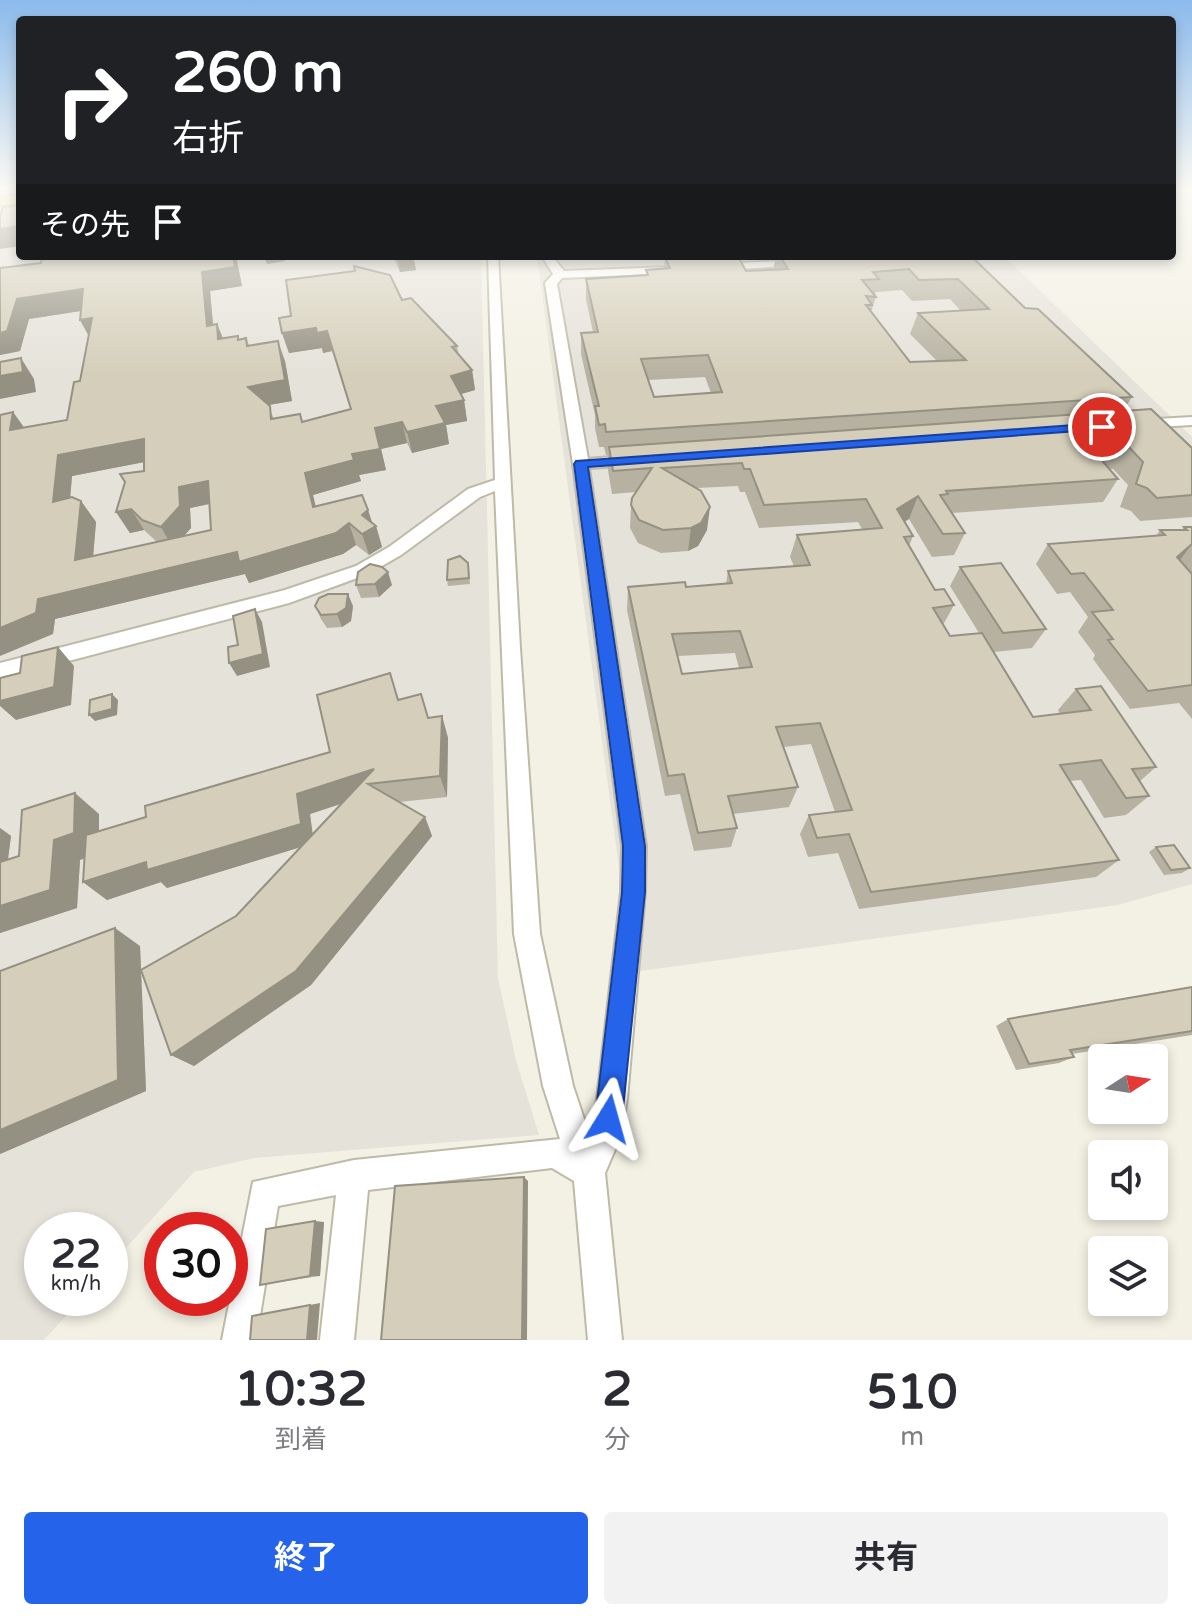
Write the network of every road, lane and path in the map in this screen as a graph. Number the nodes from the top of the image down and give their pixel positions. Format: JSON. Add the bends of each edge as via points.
{"nodes":[{"id":1,"x":493,"y":260,"type":"edge"},
{"id":2,"x":549,"y":260,"type":"edge"},
{"id":3,"x":811,"y":263,"type":"edge"},
{"id":4,"x":701,"y":268,"type":"edge"},
{"id":5,"x":685,"y":269,"type":"edge"},
{"id":6,"x":559,"y":275,"type":"junction"},
{"id":7,"x":1192,"y":421,"type":"edge"},
{"id":8,"x":1117,"y":426,"type":"edge"},
{"id":9,"x":654,"y":459,"type":"edge"},
{"id":10,"x":581,"y":464,"type":"junction"},
{"id":11,"x":503,"y":483,"type":"junction"},
{"id":12,"x":0,"y":671,"type":"edge"},
{"id":13,"x":589,"y":1172,"type":"junction"},
{"id":14,"x":354,"y":1176,"type":"junction"},
{"id":15,"x":239,"y":1340,"type":"edge"},
{"id":16,"x":337,"y":1340,"type":"edge"},
{"id":17,"x":605,"y":1340,"type":"edge"}],
"edges":[{"from":1,"to":11,"type":"street"},
{"from":2,"to":6,"type":"street"},
{"from":3,"to":4,"type":"street"},
{"from":5,"to":6,"type":"street"},
{"from":6,"to":10,"type":"street","via":[[551,283]]},
{"from":7,"to":8,"type":"street"},
{"from":9,"to":10,"type":"street"},
{"from":10,"to":13,"type":"street","via":[[634,846],[612,1099],[605,1138]]},
{"from":11,"to":12,"type":"street","via":[[474,493],[362,570],[289,596]]},
{"from":11,"to":13,"type":"street","via":[[527,934],[558,1086]]},
{"from":13,"to":14,"type":"street","via":[[555,1152]]},
{"from":13,"to":17,"type":"street"},
{"from":14,"to":15,"type":"street","via":[[264,1193]]},
{"from":14,"to":16,"type":"street"}]}
